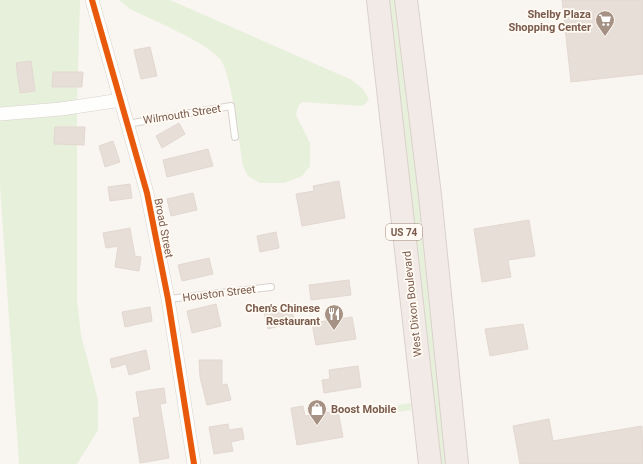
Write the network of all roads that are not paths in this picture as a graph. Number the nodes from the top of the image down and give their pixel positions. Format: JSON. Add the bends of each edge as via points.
{"nodes":[{"id":1,"x":92,"y":0,"type":"edge"},
{"id":2,"x":378,"y":0,"type":"edge"},
{"id":3,"x":406,"y":0,"type":"edge"},
{"id":4,"x":121,"y":100,"type":"junction"},
{"id":5,"x":0,"y":114,"type":"edge"},
{"id":6,"x":127,"y":124,"type":"junction"},
{"id":7,"x":235,"y":137,"type":"dead end"},
{"id":8,"x":271,"y":286,"type":"dead end"},
{"id":9,"x":168,"y":298,"type":"junction"},
{"id":10,"x":194,"y":464,"type":"edge"},
{"id":11,"x":430,"y":464,"type":"edge"},
{"id":12,"x":457,"y":464,"type":"edge"}],
"edges":[{"from":1,"to":4,"type":"street","name":"Broad Street"},
{"from":2,"to":11,"type":"highway","name":"West Dixon Boulevard","number":"US 74"},
{"from":3,"to":12,"type":"highway","number":"US 74","via":[[430,195]]},
{"from":4,"to":5,"type":"street","via":[[61,109]]},
{"from":4,"to":6,"type":"street","name":"Broad Street"},
{"from":6,"to":7,"type":"lane","name":"Wilmouth Street","via":[[231,106]]},
{"from":6,"to":9,"type":"street","name":"Broad Street","via":[[147,193]]},
{"from":8,"to":9,"type":"lane","name":"Houston Street"},
{"from":9,"to":10,"type":"street","name":"Broad Street"}]}
